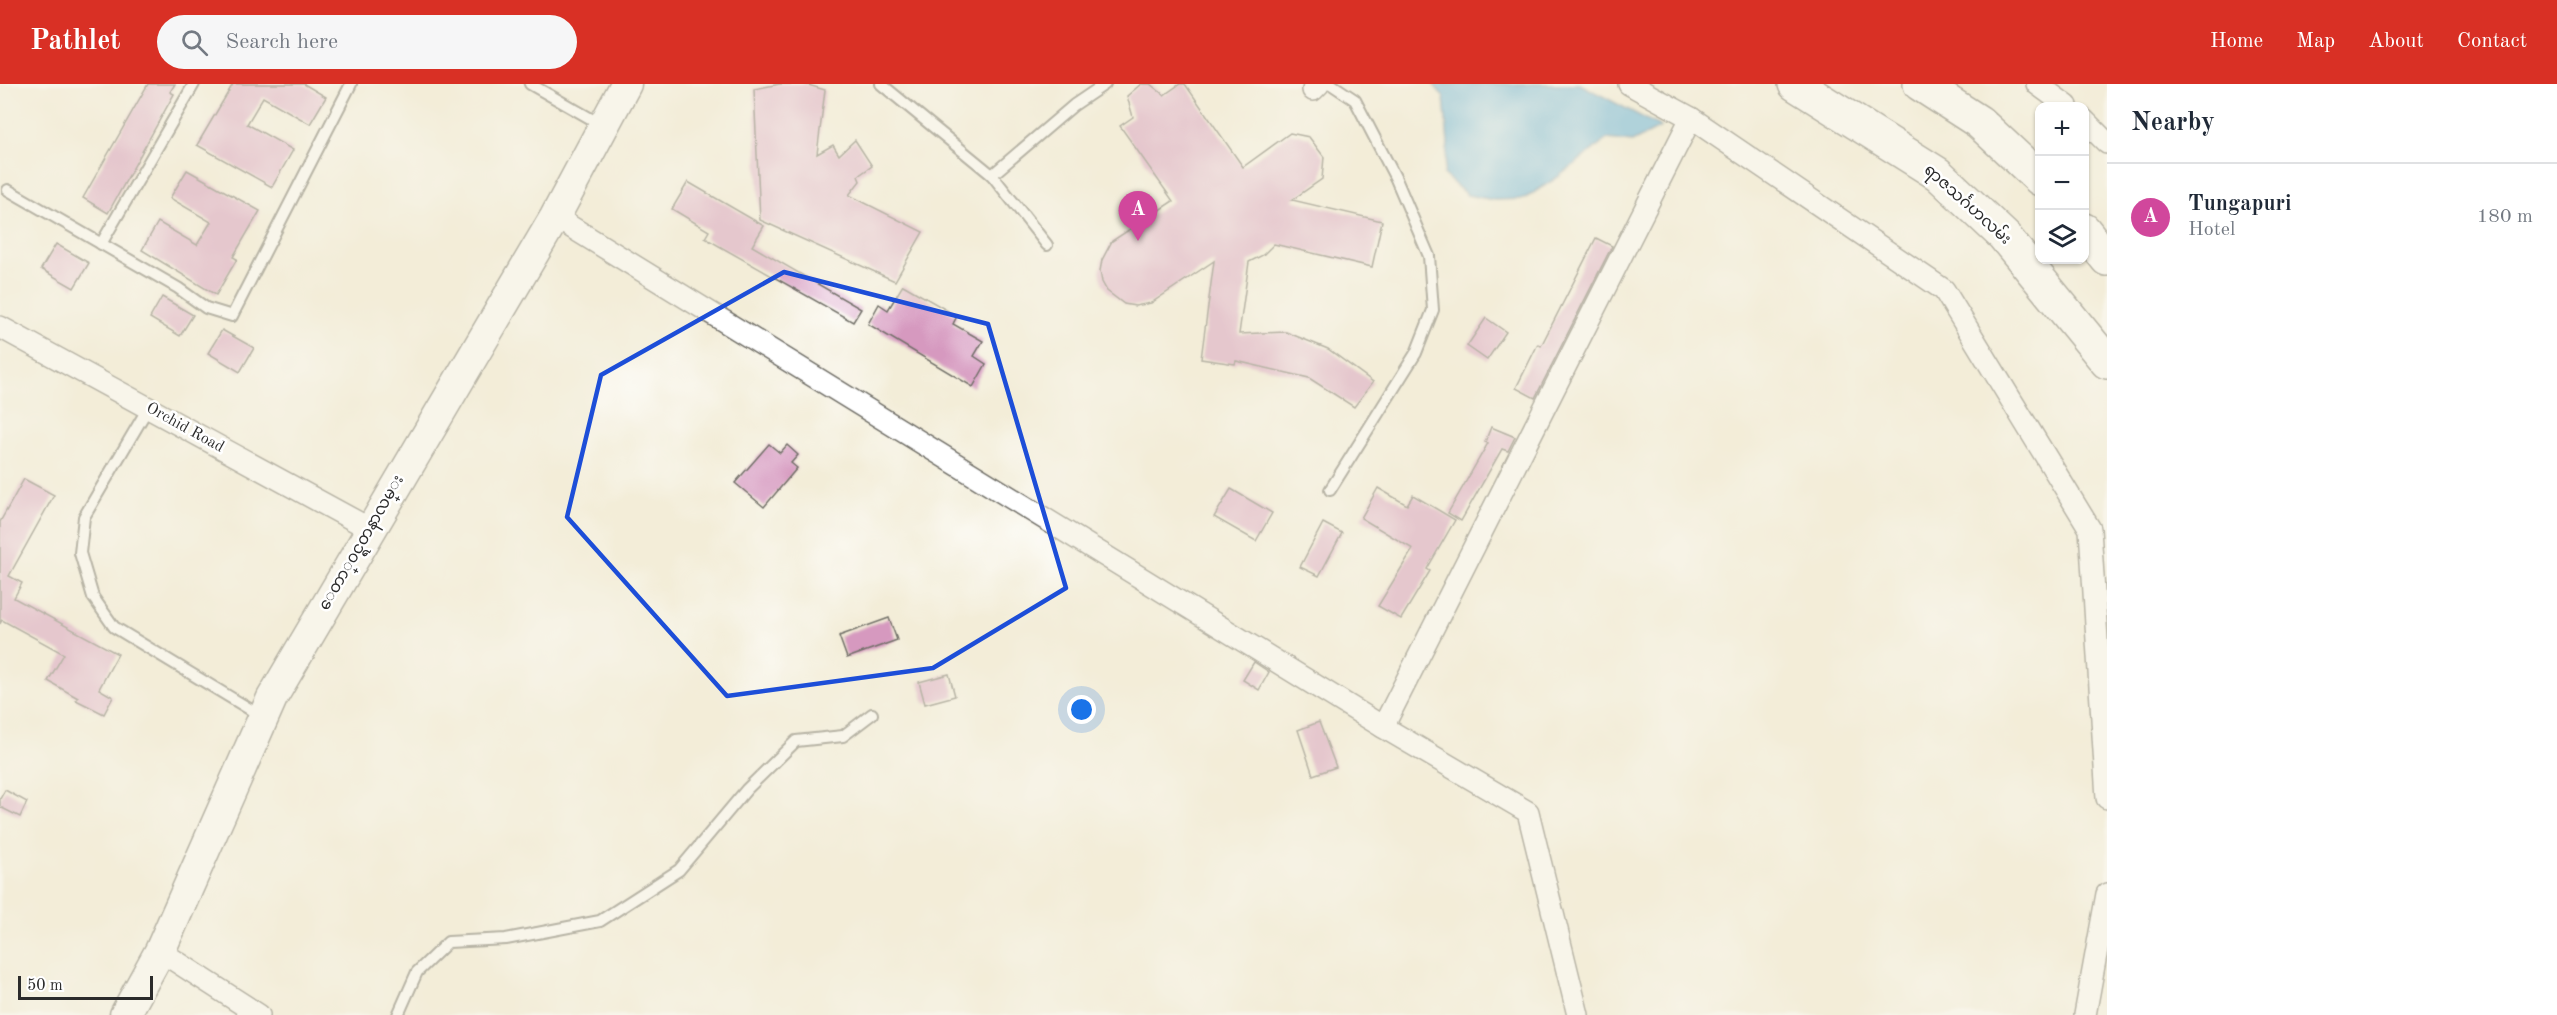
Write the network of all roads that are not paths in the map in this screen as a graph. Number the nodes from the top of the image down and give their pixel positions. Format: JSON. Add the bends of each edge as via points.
{"nodes":[{"id":1,"x":194,"y":84,"type":"edge"},
{"id":2,"x":351,"y":84,"type":"edge"},
{"id":3,"x":530,"y":84,"type":"edge"},
{"id":4,"x":626,"y":84,"type":"edge"},
{"id":5,"x":881,"y":84,"type":"edge"},
{"id":6,"x":1105,"y":84,"type":"edge"},
{"id":7,"x":1629,"y":84,"type":"edge"},
{"id":8,"x":1795,"y":84,"type":"edge"},
{"id":9,"x":1920,"y":84,"type":"edge"},
{"id":10,"x":2037,"y":84,"type":"edge"},
{"id":11,"x":1321,"y":86,"type":"edge"},
{"id":12,"x":2062,"y":102,"type":"edge"},
{"id":13,"x":1691,"y":118,"type":"junction"},
{"id":14,"x":2089,"y":124,"type":"edge"},
{"id":15,"x":604,"y":126,"type":"junction"},
{"id":16,"x":2107,"y":143,"type":"edge"},
{"id":17,"x":2035,"y":174,"type":"edge"},
{"id":18,"x":992,"y":175,"type":"junction"},
{"id":19,"x":8,"y":190,"type":"dead end"},
{"id":20,"x":555,"y":217,"type":"junction"},
{"id":21,"x":2089,"y":235,"type":"edge"},
{"id":22,"x":101,"y":243,"type":"junction"},
{"id":23,"x":1047,"y":245,"type":"dead end"},
{"id":24,"x":2107,"y":259,"type":"edge"},
{"id":25,"x":0,"y":327,"type":"edge"},
{"id":26,"x":2107,"y":362,"type":"edge"},
{"id":27,"x":148,"y":408,"type":"junction"},
{"id":28,"x":1330,"y":490,"type":"dead end"},
{"id":29,"x":369,"y":529,"type":"junction"},
{"id":30,"x":872,"y":714,"type":"dead end"},
{"id":31,"x":264,"y":718,"type":"junction"},
{"id":32,"x":1383,"y":727,"type":"junction"},
{"id":33,"x":2107,"y":798,"type":"edge"},
{"id":34,"x":2107,"y":894,"type":"edge"},
{"id":35,"x":160,"y":951,"type":"junction"},
{"id":36,"x":125,"y":1015,"type":"edge"},
{"id":37,"x":260,"y":1015,"type":"edge"},
{"id":38,"x":398,"y":1015,"type":"edge"},
{"id":39,"x":1578,"y":1015,"type":"edge"},
{"id":40,"x":2085,"y":1015,"type":"edge"}],
"edges":[{"from":1,"to":22,"type":"lane"},
{"from":2,"to":22,"type":"lane","via":[[232,316],[206,308]]},
{"from":3,"to":15,"type":"lane"},
{"from":4,"to":15,"type":"main road","name":"ေတာ္၀င္ရတနာလမ္း"},
{"from":5,"to":18,"type":"lane"},
{"from":6,"to":18,"type":"lane","via":[[1074,105]]},
{"from":7,"to":13,"type":"street"},
{"from":8,"to":26,"type":"main road","name":"ရာဇသင်္ဂဟလမ်း","via":[[1938,174],[2004,236]]},
{"from":9,"to":17,"type":"main road","via":[[1979,122]]},
{"from":10,"to":12,"type":"street"},
{"from":11,"to":28,"type":"lane","via":[[1355,100],[1396,178],[1429,256],[1433,310],[1416,353]]},
{"from":13,"to":32,"type":"street"},
{"from":13,"to":33,"type":"street","via":[[1944,290],[2090,528]]},
{"from":14,"to":16,"type":"street"},
{"from":15,"to":20,"type":"main road","name":"ေတာ္၀င္ရတနာလမ္း"},
{"from":18,"to":23,"type":"lane"},
{"from":19,"to":22,"type":"lane"},
{"from":20,"to":29,"type":"main road","name":"ေတာ္၀င္ရတနာလမ္း"},
{"from":20,"to":32,"type":"street"},
{"from":21,"to":24,"type":"main road"},
{"from":25,"to":27,"type":"street","name":"Orchid Road"},
{"from":27,"to":29,"type":"street","name":"Orchid Road"},
{"from":27,"to":31,"type":"lane","via":[[84,517],[80,553],[93,597],[114,627]]},
{"from":29,"to":31,"type":"main road","name":"ေတာ္၀င္ရတနာလမ္း"},
{"from":30,"to":38,"type":"lane","via":[[843,736],[796,741],[747,789],[679,870],[600,921],[506,939],[448,942],[417,972]]},
{"from":31,"to":35,"type":"main road","name":"ေတာ္၀င္ရတနာလမ္း"},
{"from":32,"to":39,"type":"street","via":[[1528,812]]},
{"from":34,"to":40,"type":"street"},
{"from":35,"to":36,"type":"main road","name":"ေတာ္၀င္ရတနာလမ္း"},
{"from":35,"to":37,"type":"street"}]}
